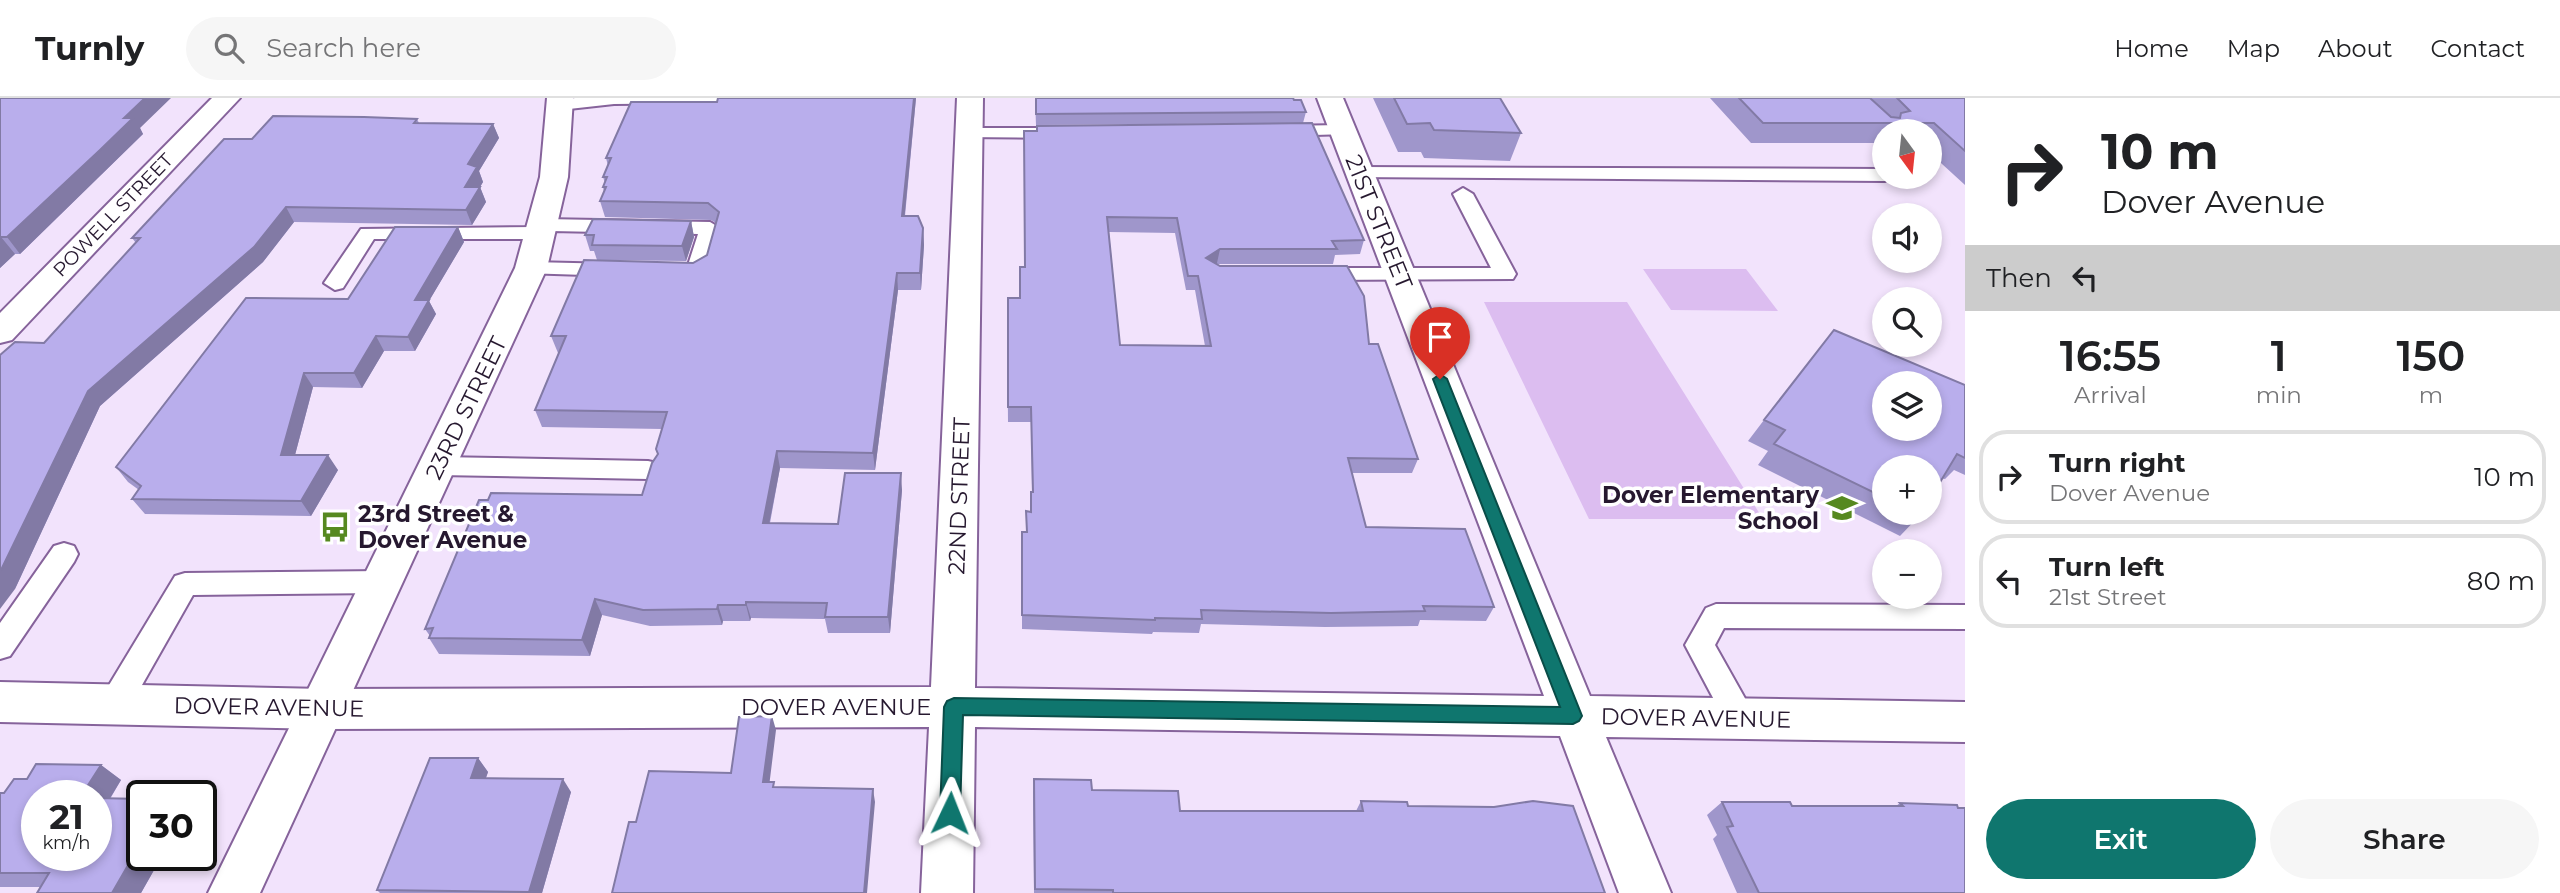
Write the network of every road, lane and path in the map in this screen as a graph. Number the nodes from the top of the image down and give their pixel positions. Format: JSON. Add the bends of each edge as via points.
{"nodes":[{"id":1,"x":226,"y":98,"type":"edge"},
{"id":2,"x":719,"y":98,"type":"edge"},
{"id":3,"x":560,"y":102,"type":"edge"},
{"id":4,"x":1336,"y":114,"type":"edge"},
{"id":5,"x":970,"y":116,"type":"edge"},
{"id":6,"x":1259,"y":131,"type":"edge"},
{"id":7,"x":1080,"y":132,"type":"edge"},
{"id":8,"x":1359,"y":173,"type":"junction"},
{"id":9,"x":1872,"y":175,"type":"edge"},
{"id":10,"x":1463,"y":194,"type":"dead end"},
{"id":11,"x":543,"y":229,"type":"junction"},
{"id":12,"x":531,"y":268,"type":"junction"},
{"id":13,"x":1296,"y":273,"type":"edge"},
{"id":14,"x":1399,"y":275,"type":"junction"},
{"id":15,"x":335,"y":283,"type":"dead end"},
{"id":16,"x":0,"y":332,"type":"edge"},
{"id":17,"x":439,"y":466,"type":"junction"},
{"id":18,"x":648,"y":470,"type":"edge"},
{"id":19,"x":64,"y":554,"type":"dead end"},
{"id":20,"x":383,"y":582,"type":"junction"},
{"id":21,"x":1965,"y":617,"type":"edge"},
{"id":22,"x":0,"y":647,"type":"edge"},
{"id":23,"x":0,"y":702,"type":"edge"},
{"id":24,"x":114,"y":705,"type":"junction"},
{"id":25,"x":954,"y":707,"type":"junction"},
{"id":26,"x":323,"y":709,"type":"junction"},
{"id":27,"x":1573,"y":716,"type":"junction"},
{"id":28,"x":1740,"y":718,"type":"junction"},
{"id":29,"x":1965,"y":722,"type":"edge"},
{"id":30,"x":234,"y":893,"type":"edge"},
{"id":31,"x":947,"y":893,"type":"edge"},
{"id":32,"x":1645,"y":893,"type":"edge"}],
"edges":[{"from":1,"to":16,"type":"street","name":"POWELL STREET"},
{"from":2,"to":3,"type":"lane"},
{"from":3,"to":11,"type":"street","name":"23RD STREET","via":[[554,177]]},
{"from":4,"to":6,"type":"lane"},
{"from":4,"to":8,"type":"street","name":"21ST STREET"},
{"from":5,"to":7,"type":"lane"},
{"from":5,"to":25,"type":"street","name":"22ND STREET"},
{"from":8,"to":9,"type":"lane"},
{"from":8,"to":14,"type":"street","name":"21ST STREET"},
{"from":10,"to":14,"type":"lane","via":[[1505,274]]},
{"from":11,"to":12,"type":"street","name":"23RD STREET"},
{"from":11,"to":12,"type":"lane","via":[[710,228],[698,271]]},
{"from":11,"to":15,"type":"lane","via":[[368,233]]},
{"from":12,"to":17,"type":"street","name":"23RD STREET"},
{"from":13,"to":14,"type":"lane"},
{"from":14,"to":27,"type":"street","name":"21ST STREET"},
{"from":17,"to":18,"type":"lane"},
{"from":17,"to":20,"type":"street","name":"23RD STREET"},
{"from":19,"to":22,"type":"lane"},
{"from":20,"to":24,"type":"lane","via":[[185,584]]},
{"from":20,"to":26,"type":"street","name":"23RD STREET"},
{"from":21,"to":28,"type":"lane","via":[[1716,616],[1700,645]]},
{"from":23,"to":24,"type":"street","name":"DOVER AVENUE"},
{"from":24,"to":26,"type":"street","name":"DOVER AVENUE"},
{"from":25,"to":26,"type":"street","name":"DOVER AVENUE"},
{"from":25,"to":27,"type":"street","name":"DOVER AVENUE"},
{"from":25,"to":31,"type":"street","name":"22ND STREET"},
{"from":26,"to":30,"type":"street","name":"23RD STREET"},
{"from":27,"to":28,"type":"street","name":"DOVER AVENUE"},
{"from":27,"to":32,"type":"street","name":"21ST STREET"},
{"from":28,"to":29,"type":"street","name":"DOVER AVENUE"}]}
